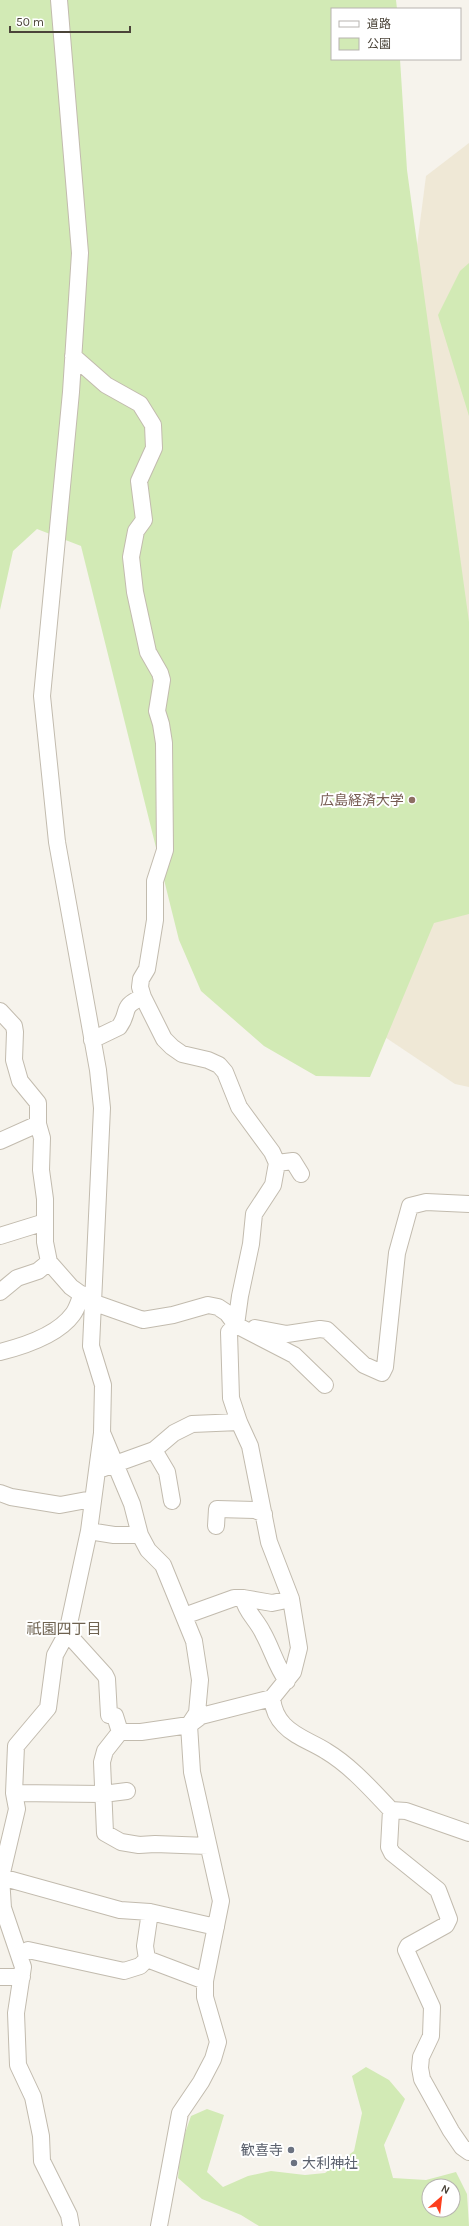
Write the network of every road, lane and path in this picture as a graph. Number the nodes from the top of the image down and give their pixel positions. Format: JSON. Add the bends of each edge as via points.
{"nodes":[{"id":1,"x":59,"y":0,"type":"edge"},
{"id":2,"x":74,"y":356,"type":"junction"},
{"id":3,"x":143,"y":997,"type":"junction"},
{"id":4,"x":0,"y":1010,"type":"edge"},
{"id":5,"x":92,"y":1040,"type":"junction"},
{"id":6,"x":38,"y":1124,"type":"junction"},
{"id":7,"x":0,"y":1141,"type":"edge"},
{"id":8,"x":277,"y":1163,"type":"junction"},
{"id":9,"x":301,"y":1174,"type":"dead end"},
{"id":10,"x":469,"y":1204,"type":"edge"},
{"id":11,"x":45,"y":1222,"type":"junction"},
{"id":12,"x":0,"y":1236,"type":"edge"},
{"id":13,"x":48,"y":1262,"type":"junction"},
{"id":14,"x":0,"y":1292,"type":"edge"},
{"id":15,"x":87,"y":1298,"type":"junction"},
{"id":16,"x":236,"y":1325,"type":"junction"},
{"id":17,"x":0,"y":1352,"type":"edge"},
{"id":18,"x":325,"y":1385,"type":"dead end"},
{"id":19,"x":239,"y":1422,"type":"junction"},
{"id":20,"x":102,"y":1433,"type":"junction"},
{"id":21,"x":154,"y":1450,"type":"junction"},
{"id":22,"x":114,"y":1464,"type":"junction"},
{"id":23,"x":97,"y":1470,"type":"junction"},
{"id":24,"x":0,"y":1493,"type":"edge"},
{"id":25,"x":92,"y":1499,"type":"junction"},
{"id":26,"x":172,"y":1501,"type":"dead end"},
{"id":27,"x":264,"y":1514,"type":"junction"},
{"id":28,"x":216,"y":1526,"type":"dead end"},
{"id":29,"x":90,"y":1531,"type":"junction"},
{"id":30,"x":140,"y":1534,"type":"junction"},
{"id":31,"x":243,"y":1598,"type":"junction"},
{"id":32,"x":291,"y":1599,"type":"junction"},
{"id":33,"x":184,"y":1616,"type":"junction"},
{"id":34,"x":67,"y":1632,"type":"junction"},
{"id":35,"x":287,"y":1681,"type":"junction"},
{"id":36,"x":272,"y":1698,"type":"junction"},
{"id":37,"x":189,"y":1725,"type":"junction"},
{"id":38,"x":120,"y":1732,"type":"junction"},
{"id":39,"x":127,"y":1791,"type":"dead end"},
{"id":40,"x":14,"y":1793,"type":"junction"},
{"id":41,"x":103,"y":1794,"type":"junction"},
{"id":42,"x":391,"y":1810,"type":"junction"},
{"id":43,"x":469,"y":1833,"type":"edge"},
{"id":44,"x":208,"y":1846,"type":"junction"},
{"id":45,"x":1,"y":1882,"type":"edge"},
{"id":46,"x":150,"y":1912,"type":"junction"},
{"id":47,"x":216,"y":1928,"type":"junction"},
{"id":48,"x":20,"y":1956,"type":"junction"},
{"id":49,"x":147,"y":1959,"type":"junction"},
{"id":50,"x":0,"y":1977,"type":"edge"},
{"id":51,"x":22,"y":1977,"type":"junction"},
{"id":52,"x":205,"y":1980,"type":"junction"},
{"id":53,"x":469,"y":2152,"type":"edge"},
{"id":54,"x":71,"y":2226,"type":"edge"},
{"id":55,"x":159,"y":2226,"type":"edge"}],
"edges":[{"from":1,"to":2,"type":"street","via":[[80,254]]},
{"from":2,"to":3,"type":"street","via":[[106,385],[140,404],[153,425],[154,448],[139,481],[144,520],[136,531],[131,557],[135,592],[148,652],[162,680],[157,711],[164,743],[165,850],[155,881],[155,920],[147,969],[140,987]]},
{"from":2,"to":5,"type":"street","via":[[42,696],[58,842]]},
{"from":3,"to":5,"type":"street","via":[[127,1006],[119,1027]]},
{"from":3,"to":8,"type":"street","via":[[164,1039],[172,1048],[182,1054],[208,1060],[219,1065],[225,1072],[239,1107],[272,1152]]},
{"from":4,"to":6,"type":"street","via":[[14,1026],[15,1070],[20,1081],[38,1102]]},
{"from":5,"to":15,"type":"street","via":[[102,1108]]},
{"from":6,"to":7,"type":"street"},
{"from":6,"to":11,"type":"street","via":[[42,1138],[41,1170]]},
{"from":8,"to":9,"type":"street","via":[[293,1161]]},
{"from":8,"to":16,"type":"street","via":[[273,1185],[254,1214]]},
{"from":10,"to":16,"type":"street","via":[[426,1202],[410,1206],[397,1253],[385,1367],[382,1373],[364,1365],[327,1330],[279,1334]]},
{"from":11,"to":12,"type":"street"},
{"from":11,"to":13,"type":"street","via":[[44,1242]]},
{"from":13,"to":14,"type":"street","via":[[38,1271],[17,1278]]},
{"from":13,"to":15,"type":"street","via":[[71,1287]]},
{"from":15,"to":16,"type":"street","via":[[144,1320],[208,1305],[218,1307],[227,1313]]},
{"from":15,"to":17,"type":"street","via":[[55,1331],[38,1340]]},
{"from":15,"to":20,"type":"street","via":[[91,1346],[103,1385]]},
{"from":16,"to":18,"type":"street","via":[[294,1355]]},
{"from":16,"to":19,"type":"street","via":[[229,1332],[229,1346],[231,1398]]},
{"from":19,"to":21,"type":"street","via":[[192,1424],[174,1433]]},
{"from":19,"to":27,"type":"street","via":[[250,1446]]},
{"from":20,"to":22,"type":"street"},
{"from":20,"to":23,"type":"street"},
{"from":21,"to":22,"type":"street"},
{"from":21,"to":26,"type":"street","via":[[167,1472]]},
{"from":22,"to":23,"type":"street"},
{"from":22,"to":30,"type":"street","via":[[132,1504]]},
{"from":23,"to":25,"type":"street"},
{"from":24,"to":25,"type":"street","via":[[60,1505]]},
{"from":25,"to":29,"type":"street"},
{"from":27,"to":28,"type":"street","via":[[254,1510],[217,1509]]},
{"from":27,"to":32,"type":"street","via":[[269,1542]]},
{"from":29,"to":30,"type":"street","via":[[114,1535]]},
{"from":29,"to":34,"type":"street"},
{"from":30,"to":33,"type":"street","via":[[148,1550],[163,1565]]},
{"from":31,"to":32,"type":"street","via":[[272,1603]]},
{"from":31,"to":33,"type":"street","via":[[219,1603]]},
{"from":31,"to":35,"type":"street","via":[[263,1631],[279,1671]]},
{"from":32,"to":35,"type":"street","via":[[299,1648],[293,1672]]},
{"from":33,"to":37,"type":"street","via":[[198,1655],[200,1680],[197,1713]]},
{"from":34,"to":38,"type":"street","via":[[105,1675],[109,1715],[115,1716]]},
{"from":34,"to":40,"type":"street","via":[[55,1655],[48,1708],[16,1746]]},
{"from":35,"to":36,"type":"street"},
{"from":36,"to":37,"type":"street","via":[[201,1716]]},
{"from":36,"to":42,"type":"street","via":[[274,1709],[283,1725],[326,1751],[357,1774]]},
{"from":37,"to":38,"type":"street","via":[[141,1732]]},
{"from":37,"to":44,"type":"street","via":[[192,1772]]},
{"from":38,"to":41,"type":"street","via":[[103,1757]]},
{"from":39,"to":41,"type":"street"},
{"from":40,"to":41,"type":"street"},
{"from":40,"to":45,"type":"street","via":[[17,1809]]},
{"from":41,"to":44,"type":"street","via":[[105,1833],[121,1842],[139,1845]]},
{"from":42,"to":43,"type":"street","via":[[406,1811]]},
{"from":42,"to":53,"type":"street","via":[[389,1847],[392,1853],[438,1890],[449,1919],[446,1925],[408,1946],[406,1950],[432,2007],[431,2036],[421,2057],[422,2079],[451,2131],[462,2147]]},
{"from":44,"to":47,"type":"street","via":[[221,1901]]},
{"from":45,"to":46,"type":"street","via":[[120,1910]]},
{"from":45,"to":48,"type":"street","via":[[3,1908]]},
{"from":46,"to":47,"type":"street"},
{"from":46,"to":49,"type":"street","via":[[145,1946]]},
{"from":47,"to":52,"type":"street"},
{"from":48,"to":49,"type":"street","via":[[28,1950],[124,1971],[140,1966]]},
{"from":48,"to":51,"type":"street"},
{"from":49,"to":52,"type":"street"},
{"from":50,"to":51,"type":"street"},
{"from":51,"to":54,"type":"street","via":[[16,2013],[18,2065],[33,2097],[42,2136],[42,2161],[69,2215]]},
{"from":52,"to":55,"type":"street","via":[[205,1997],[218,2042],[213,2060],[180,2113]]}]}
